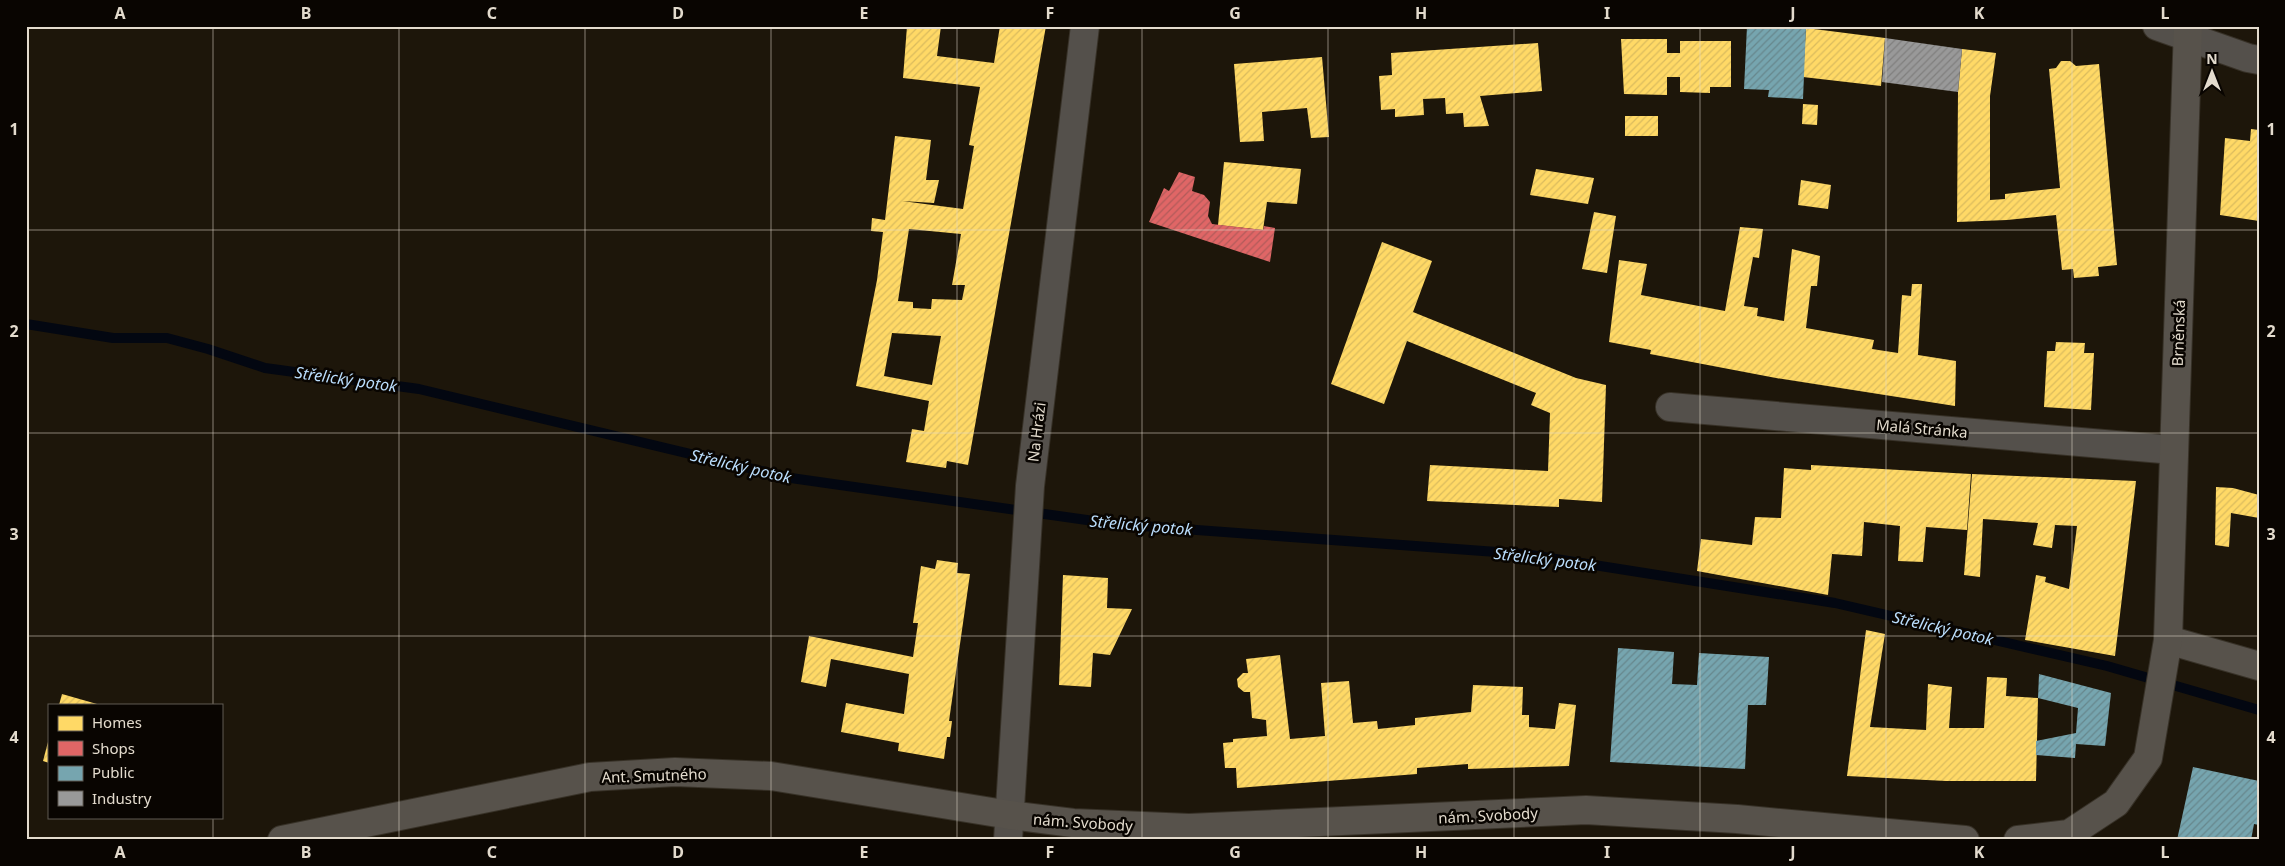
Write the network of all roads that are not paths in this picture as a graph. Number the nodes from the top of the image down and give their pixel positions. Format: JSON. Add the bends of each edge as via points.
{"nodes":[{"id":1,"x":1085,"y":26,"type":"edge"},
{"id":2,"x":2157,"y":26,"type":"edge"},
{"id":3,"x":2188,"y":32,"type":"edge"},
{"id":4,"x":2259,"y":60,"type":"edge"},
{"id":5,"x":1670,"y":407,"type":"dead end"},
{"id":6,"x":2174,"y":450,"type":"junction"},
{"id":7,"x":2168,"y":640,"type":"junction"},
{"id":8,"x":2259,"y":666,"type":"edge"},
{"id":9,"x":1009,"y":827,"type":"edge"},
{"id":10,"x":2070,"y":837,"type":"edge"},
{"id":11,"x":1922,"y":838,"type":"edge"},
{"id":12,"x":295,"y":839,"type":"edge"},
{"id":13,"x":1965,"y":840,"type":"edge"},
{"id":14,"x":2018,"y":840,"type":"edge"}],
"edges":[{"from":1,"to":9,"type":"street","name":"Na Hrázi","via":[[1025,534]]},
{"from":2,"to":3,"type":"street"},
{"from":3,"to":4,"type":"street"},
{"from":3,"to":6,"type":"street","name":"Brněnská"},
{"from":5,"to":6,"type":"street","name":"Malá Stránka"},
{"from":6,"to":7,"type":"street","name":"Brněnská"},
{"from":7,"to":8,"type":"street"},
{"from":7,"to":10,"type":"street","via":[[2148,758],[2116,803]]},
{"from":9,"to":11,"type":"street","name":"nám. Svobody","via":[[1073,823],[1189,828],[1586,810],[1737,819]]},
{"from":9,"to":12,"type":"street","name":"Ant. Smutného","via":[[771,776],[675,772],[590,777]]},
{"from":10,"to":14,"type":"street"},
{"from":11,"to":13,"type":"street","name":"nám. Svobody"}]}
